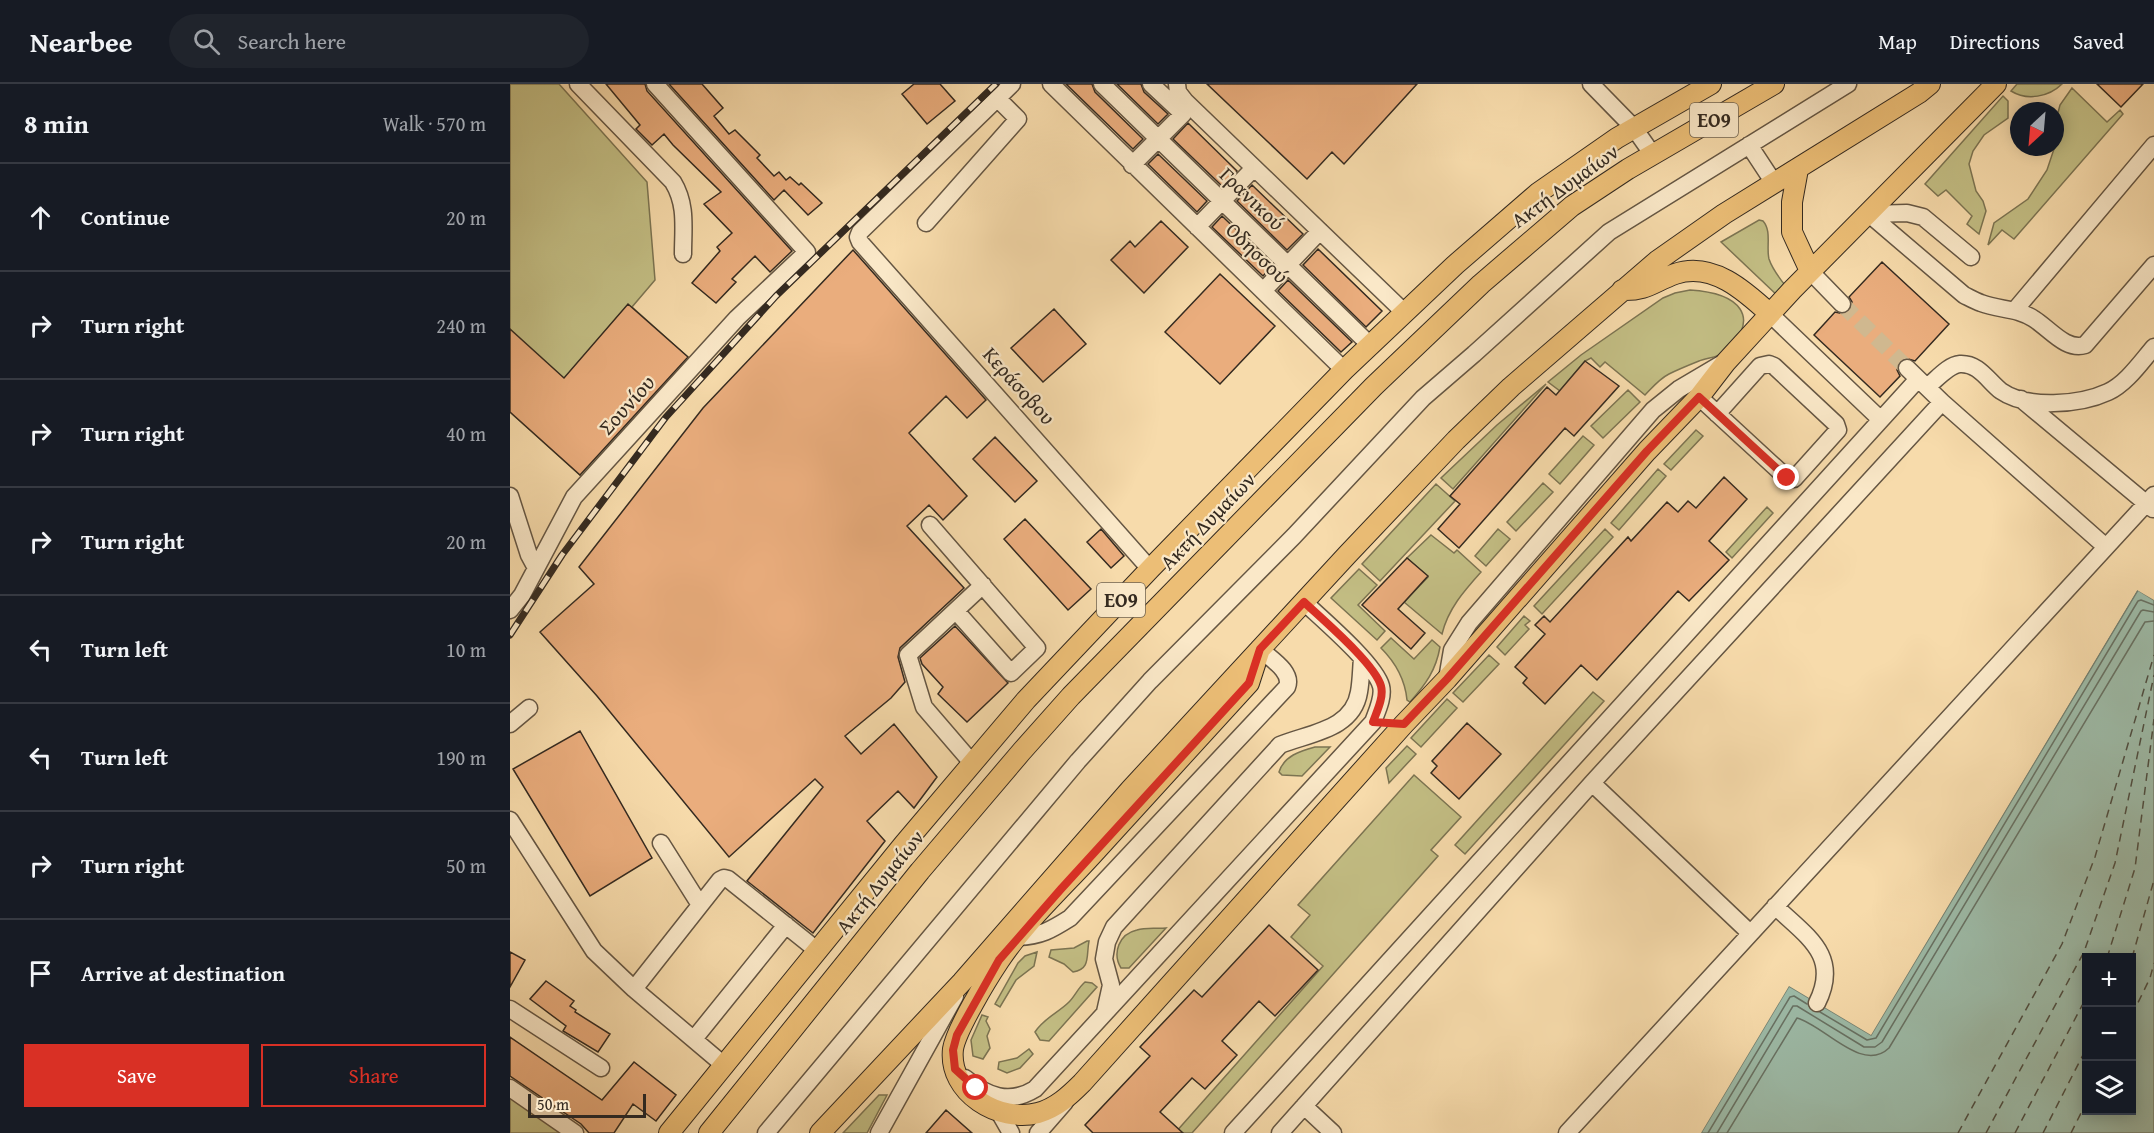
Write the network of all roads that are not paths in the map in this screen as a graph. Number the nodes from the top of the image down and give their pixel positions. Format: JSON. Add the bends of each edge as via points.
{"nodes":[{"id":1,"x":578,"y":84,"type":"edge"},
{"id":2,"x":655,"y":84,"type":"edge"},
{"id":3,"x":1012,"y":84,"type":"edge"},
{"id":4,"x":1051,"y":84,"type":"edge"},
{"id":5,"x":1102,"y":84,"type":"edge"},
{"id":6,"x":1151,"y":84,"type":"edge"},
{"id":7,"x":1177,"y":84,"type":"edge"},
{"id":8,"x":1591,"y":84,"type":"edge"},
{"id":9,"x":1774,"y":84,"type":"edge"},
{"id":10,"x":1848,"y":84,"type":"edge"},
{"id":11,"x":1930,"y":84,"type":"edge"},
{"id":12,"x":1996,"y":84,"type":"edge"},
{"id":13,"x":1705,"y":86,"type":"edge"},
{"id":14,"x":997,"y":98,"type":"junction"},
{"id":15,"x":1184,"y":107,"type":"junction"},
{"id":16,"x":1634,"y":128,"type":"junction"},
{"id":17,"x":1158,"y":138,"type":"junction"},
{"id":18,"x":1749,"y":145,"type":"junction"},
{"id":19,"x":2154,"y":145,"type":"edge"},
{"id":20,"x":1653,"y":154,"type":"junction"},
{"id":21,"x":1132,"y":165,"type":"junction"},
{"id":22,"x":1254,"y":168,"type":"junction"},
{"id":23,"x":1798,"y":169,"type":"junction"},
{"id":24,"x":1774,"y":183,"type":"junction"},
{"id":25,"x":1222,"y":200,"type":"junction"},
{"id":26,"x":1869,"y":213,"type":"junction"},
{"id":27,"x":926,"y":223,"type":"dead end"},
{"id":28,"x":1197,"y":227,"type":"junction"},
{"id":29,"x":1320,"y":231,"type":"junction"},
{"id":30,"x":683,"y":254,"type":"dead end"},
{"id":31,"x":1971,"y":257,"type":"dead end"},
{"id":32,"x":1288,"y":265,"type":"junction"},
{"id":33,"x":2154,"y":266,"type":"edge"},
{"id":34,"x":1810,"y":271,"type":"junction"},
{"id":35,"x":1622,"y":290,"type":"junction"},
{"id":36,"x":1263,"y":291,"type":"junction"},
{"id":37,"x":1842,"y":304,"type":"tunnel mouth"},
{"id":38,"x":2015,"y":310,"type":"junction"},
{"id":39,"x":1405,"y":313,"type":"junction"},
{"id":40,"x":1770,"y":314,"type":"junction"},
{"id":41,"x":1371,"y":346,"type":"junction"},
{"id":42,"x":2154,"y":348,"type":"edge"},
{"id":43,"x":1726,"y":362,"type":"junction"},
{"id":44,"x":1344,"y":370,"type":"junction"},
{"id":45,"x":1917,"y":378,"type":"junction"},
{"id":46,"x":1699,"y":397,"type":"junction"},
{"id":47,"x":2021,"y":399,"type":"junction"},
{"id":48,"x":1942,"y":402,"type":"junction"},
{"id":49,"x":1717,"y":414,"type":"junction"},
{"id":50,"x":1880,"y":419,"type":"junction"},
{"id":51,"x":510,"y":496,"type":"edge"},
{"id":52,"x":2151,"y":503,"type":"edge"},
{"id":53,"x":930,"y":525,"type":"dead end"},
{"id":54,"x":2106,"y":547,"type":"junction"},
{"id":55,"x":536,"y":568,"type":"junction"},
{"id":56,"x":1150,"y":569,"type":"junction"},
{"id":57,"x":983,"y":585,"type":"junction"},
{"id":58,"x":1304,"y":602,"type":"junction"},
{"id":59,"x":510,"y":610,"type":"edge"},
{"id":60,"x":956,"y":610,"type":"junction"},
{"id":61,"x":1260,"y":649,"type":"junction"},
{"id":62,"x":1362,"y":658,"type":"junction"},
{"id":63,"x":1447,"y":679,"type":"junction"},
{"id":64,"x":529,"y":708,"type":"dead end"},
{"id":65,"x":1373,"y":722,"type":"junction"},
{"id":66,"x":510,"y":724,"type":"edge"},
{"id":67,"x":1404,"y":724,"type":"junction"},
{"id":68,"x":973,"y":764,"type":"junction"},
{"id":69,"x":1592,"y":783,"type":"junction"},
{"id":70,"x":510,"y":820,"type":"edge"},
{"id":71,"x":661,"y":843,"type":"dead end"},
{"id":72,"x":700,"y":904,"type":"junction"},
{"id":73,"x":1775,"y":906,"type":"junction"},
{"id":74,"x":786,"y":926,"type":"junction"},
{"id":75,"x":1750,"y":933,"type":"junction"},
{"id":76,"x":1018,"y":937,"type":"junction"},
{"id":77,"x":818,"y":951,"type":"junction"},
{"id":78,"x":962,"y":982,"type":"junction"},
{"id":79,"x":634,"y":989,"type":"junction"},
{"id":80,"x":1817,"y":1003,"type":"dead end"},
{"id":81,"x":510,"y":1009,"type":"edge"},
{"id":82,"x":1105,"y":1012,"type":"junction"},
{"id":83,"x":694,"y":1039,"type":"junction"},
{"id":84,"x":725,"y":1066,"type":"junction"},
{"id":85,"x":601,"y":1068,"type":"dead end"},
{"id":86,"x":955,"y":1069,"type":"junction"},
{"id":87,"x":510,"y":1088,"type":"edge"},
{"id":88,"x":1072,"y":1093,"type":"junction"},
{"id":89,"x":1304,"y":1106,"type":"junction"},
{"id":90,"x":999,"y":1112,"type":"junction"},
{"id":91,"x":884,"y":1128,"type":"edge"},
{"id":92,"x":575,"y":1133,"type":"edge"},
{"id":93,"x":669,"y":1133,"type":"edge"},
{"id":94,"x":709,"y":1133,"type":"edge"},
{"id":95,"x":766,"y":1133,"type":"edge"},
{"id":96,"x":820,"y":1133,"type":"edge"},
{"id":97,"x":1011,"y":1133,"type":"edge"},
{"id":98,"x":1038,"y":1133,"type":"edge"},
{"id":99,"x":1233,"y":1133,"type":"edge"},
{"id":100,"x":1280,"y":1133,"type":"edge"},
{"id":101,"x":1333,"y":1133,"type":"edge"},
{"id":102,"x":1567,"y":1133,"type":"edge"}],
"edges":[{"from":1,"to":30,"type":"street","via":[[673,182],[684,208]]},
{"from":2,"to":55,"type":"street","name":"Σουνίου","via":[[807,252],[737,318],[574,497]]},
{"from":3,"to":14,"type":"street"},
{"from":4,"to":21,"type":"street"},
{"from":5,"to":17,"type":"street","name":"Γρανικού"},
{"from":6,"to":15,"type":"street"},
{"from":7,"to":15,"type":"street"},
{"from":8,"to":16,"type":"street"},
{"from":9,"to":20,"type":"main road","name":"Ακτή Δυμαίων","number":"ΕΟ9"},
{"from":10,"to":18,"type":"street"},
{"from":11,"to":23,"type":"main road"},
{"from":12,"to":26,"type":"main road"},
{"from":13,"to":16,"type":"main road","name":"Ακτή Δυμαίων","number":"ΕΟ9"},
{"from":14,"to":27,"type":"street","via":[[1018,119]]},
{"from":14,"to":56,"type":"street","name":"Κεράσοβου","via":[[858,237]]},
{"from":15,"to":17,"type":"street"},
{"from":15,"to":22,"type":"street"},
{"from":16,"to":20,"type":"street"},
{"from":16,"to":39,"type":"main road","name":"Ακτή Δυμαίων","number":"ΕΟ9","via":[[1524,204]]},
{"from":17,"to":21,"type":"street"},
{"from":17,"to":25,"type":"street","name":"Γρανικού"},
{"from":18,"to":24,"type":"street"},
{"from":18,"to":95,"type":"street","via":[[1609,232],[1423,398],[1085,753]]},
{"from":19,"to":38,"type":"street"},
{"from":20,"to":94,"type":"main road","name":"Ακτή Δυμαίων","number":"ΕΟ9","via":[[1572,206],[1481,284],[1366,394],[1071,696],[920,871]]},
{"from":21,"to":28,"type":"street"},
{"from":22,"to":25,"type":"street","name":"Οδησσού"},
{"from":22,"to":29,"type":"street"},
{"from":23,"to":24,"type":"main road"},
{"from":23,"to":34,"type":"main road","via":[[1792,232]]},
{"from":24,"to":35,"type":"main road","via":[[1695,234]]},
{"from":25,"to":28,"type":"street","name":"Οδησσού"},
{"from":25,"to":32,"type":"street","name":"Γρανικού"},
{"from":26,"to":31,"type":"street","via":[[1923,217]]},
{"from":26,"to":34,"type":"main road"},
{"from":26,"to":38,"type":"street","via":[[1964,296]]},
{"from":28,"to":36,"type":"street","name":"Οδησσού"},
{"from":29,"to":32,"type":"street"},
{"from":29,"to":39,"type":"street"},
{"from":32,"to":36,"type":"street"},
{"from":32,"to":41,"type":"street","name":"Γρανικού"},
{"from":33,"to":38,"type":"street","via":[[2085,345],[2077,348]]},
{"from":34,"to":37,"type":"street"},
{"from":34,"to":40,"type":"main road"},
{"from":35,"to":40,"type":"main road","via":[[1639,291],[1677,273],[1705,271],[1733,284]]},
{"from":35,"to":58,"type":"main road","via":[[1456,440]]},
{"from":36,"to":44,"type":"street","name":"Οδησσού"},
{"from":39,"to":41,"type":"main road","name":"Ακτή Δυμαίων","number":"ΕΟ9"},
{"from":40,"to":43,"type":"main road"},
{"from":40,"to":50,"type":"street"},
{"from":41,"to":44,"type":"main road","name":"Ακτή Δυμαίων","number":"ΕΟ9"},
{"from":42,"to":47,"type":"street","via":[[2109,392],[2053,404]]},
{"from":43,"to":46,"type":"main road"},
{"from":43,"to":63,"type":"street","via":[[1696,378],[1653,410],[1469,623],[1452,650]]},
{"from":44,"to":56,"type":"main road","name":"Ακτή Δυμαίων","number":"ΕΟ9"},
{"from":45,"to":47,"type":"street","via":[[1963,363],[1977,368],[2002,392]]},
{"from":45,"to":48,"type":"street"},
{"from":45,"to":50,"type":"street"},
{"from":46,"to":49,"type":"street"},
{"from":46,"to":63,"type":"main road"},
{"from":47,"to":52,"type":"street"},
{"from":48,"to":54,"type":"street"},
{"from":48,"to":69,"type":"street"},
{"from":49,"to":49,"type":"street","via":[[1791,480],[1838,430],[1769,364],[1760,366]]},
{"from":50,"to":99,"type":"street"},
{"from":51,"to":55,"type":"street"},
{"from":52,"to":54,"type":"street"},
{"from":53,"to":57,"type":"street"},
{"from":54,"to":73,"type":"street"},
{"from":55,"to":59,"type":"street","name":"Σουνίου"},
{"from":56,"to":68,"type":"main road","name":"Ακτή Δυμαίων","number":"ΕΟ9","via":[[1026,700]]},
{"from":57,"to":60,"type":"street"},
{"from":57,"to":60,"type":"street","via":[[1036,648],[1011,673]]},
{"from":58,"to":61,"type":"main road"},
{"from":58,"to":62,"type":"street"},
{"from":60,"to":68,"type":"street","via":[[908,655],[924,707]]},
{"from":61,"to":76,"type":"main road","via":[[1249,683]]},
{"from":61,"to":76,"type":"street","via":[[1288,675],[1287,687],[1070,918],[1046,933]]},
{"from":61,"to":78,"type":"main road"},
{"from":62,"to":65,"type":"street","via":[[1381,687]]},
{"from":62,"to":82,"type":"street","via":[[1359,693],[1349,716],[1322,731],[1280,745],[1114,927],[1104,959],[1111,985]]},
{"from":63,"to":67,"type":"main road"},
{"from":64,"to":66,"type":"street"},
{"from":65,"to":67,"type":"street"},
{"from":65,"to":82,"type":"street"},
{"from":67,"to":88,"type":"main road"},
{"from":68,"to":77,"type":"main road","name":"Ακτή Δυμαίων","number":"ΕΟ9"},
{"from":69,"to":75,"type":"street"},
{"from":69,"to":89,"type":"street"},
{"from":70,"to":79,"type":"street","via":[[594,951]]},
{"from":71,"to":72,"type":"street"},
{"from":72,"to":74,"type":"street","via":[[720,880],[728,879]]},
{"from":72,"to":79,"type":"street"},
{"from":73,"to":75,"type":"street"},
{"from":73,"to":80,"type":"street","via":[[1821,954],[1825,988]]},
{"from":74,"to":77,"type":"street"},
{"from":74,"to":83,"type":"street"},
{"from":75,"to":102,"type":"street"},
{"from":76,"to":86,"type":"main road","via":[[999,960],[957,1035],[953,1050]]},
{"from":77,"to":84,"type":"main road","name":"Ακτή Δυμαίων","number":"ΕΟ9"},
{"from":78,"to":91,"type":"street"},
{"from":78,"to":96,"type":"main road"},
{"from":79,"to":83,"type":"street"},
{"from":81,"to":85,"type":"street"},
{"from":82,"to":86,"type":"street","via":[[1029,1093],[1006,1098],[990,1095]]},
{"from":83,"to":84,"type":"street"},
{"from":84,"to":93,"type":"main road","name":"Ακτή Δυμαίων","number":"ΕΟ9"},
{"from":86,"to":90,"type":"main road","via":[[972,1096]]},
{"from":87,"to":92,"type":"street"},
{"from":88,"to":90,"type":"main road","via":[[1038,1113]]},
{"from":88,"to":98,"type":"street"},
{"from":89,"to":100,"type":"street"},
{"from":89,"to":101,"type":"street"},
{"from":90,"to":97,"type":"street"}]}
